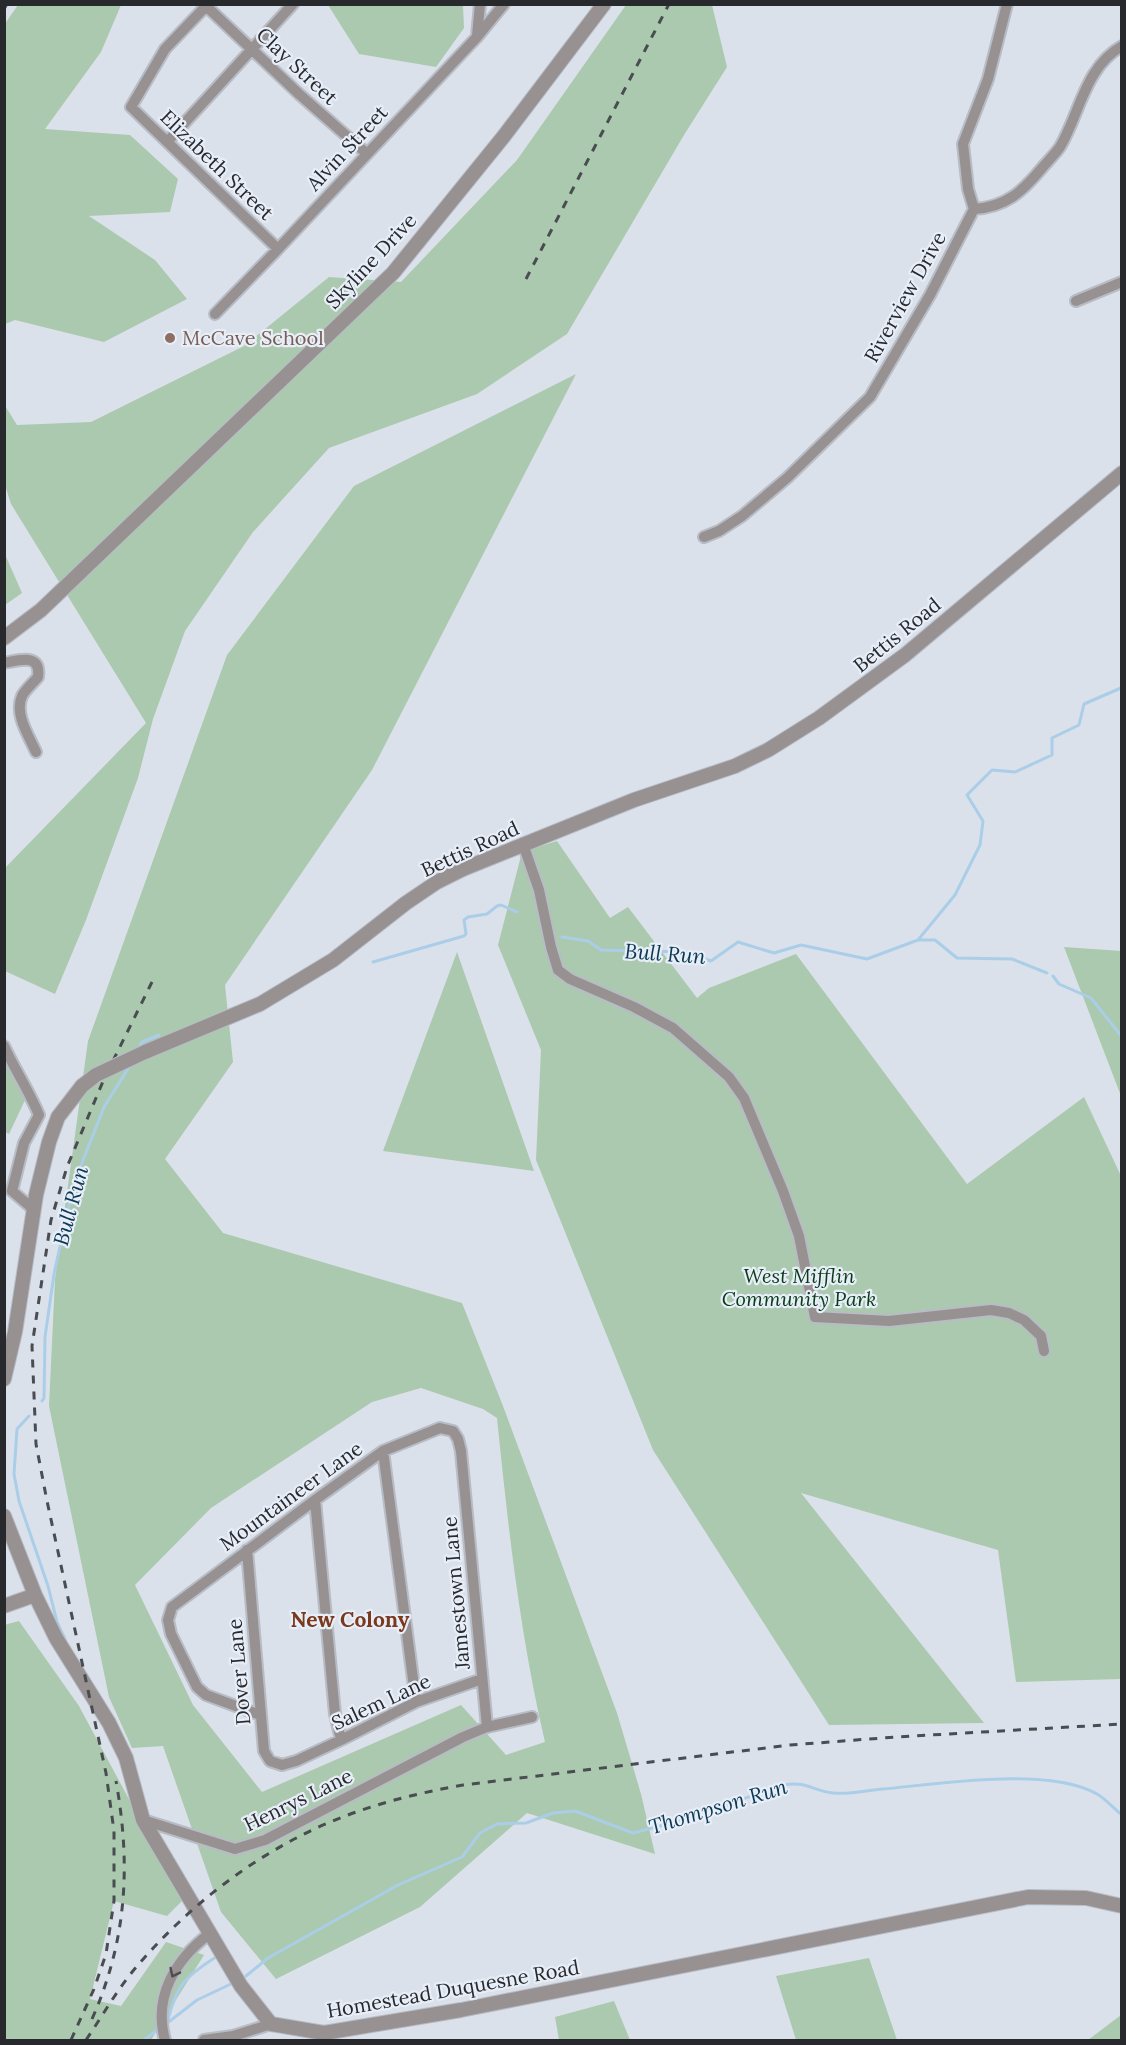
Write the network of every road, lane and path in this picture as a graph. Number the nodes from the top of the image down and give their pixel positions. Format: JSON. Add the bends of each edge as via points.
{"nodes":[{"id":1,"x":293,"y":4,"type":"edge"},
{"id":2,"x":480,"y":4,"type":"edge"},
{"id":3,"x":504,"y":4,"type":"edge"},
{"id":4,"x":604,"y":4,"type":"edge"},
{"id":5,"x":1007,"y":4,"type":"edge"},
{"id":6,"x":206,"y":5,"type":"edge"},
{"id":7,"x":477,"y":37,"type":"junction"},
{"id":8,"x":1122,"y":46,"type":"edge"},
{"id":9,"x":252,"y":50,"type":"junction"},
{"id":10,"x":168,"y":141,"type":"junction"},
{"id":11,"x":366,"y":153,"type":"junction"},
{"id":12,"x":974,"y":209,"type":"junction"},
{"id":13,"x":278,"y":249,"type":"junction"},
{"id":14,"x":1122,"y":282,"type":"edge"},
{"id":15,"x":1076,"y":300,"type":"dead end"},
{"id":16,"x":215,"y":314,"type":"dead end"},
{"id":17,"x":1122,"y":473,"type":"edge"},
{"id":18,"x":704,"y":537,"type":"dead end"},
{"id":19,"x":4,"y":638,"type":"edge"},
{"id":20,"x":4,"y":663,"type":"edge"},
{"id":21,"x":36,"y":752,"type":"dead end"},
{"id":22,"x":524,"y":844,"type":"junction"},
{"id":23,"x":4,"y":1046,"type":"edge"},
{"id":24,"x":33,"y":1209,"type":"junction"},
{"id":25,"x":1044,"y":1351,"type":"dead end"},
{"id":26,"x":4,"y":1379,"type":"edge"},
{"id":27,"x":453,"y":1431,"type":"joint"},
{"id":28,"x":384,"y":1451,"type":"junction"},
{"id":29,"x":315,"y":1500,"type":"junction"},
{"id":30,"x":4,"y":1516,"type":"edge"},
{"id":31,"x":247,"y":1550,"type":"junction"},
{"id":32,"x":35,"y":1595,"type":"junction"},
{"id":33,"x":4,"y":1606,"type":"edge"},
{"id":34,"x":482,"y":1679,"type":"junction"},
{"id":35,"x":416,"y":1702,"type":"junction"},
{"id":36,"x":260,"y":1715,"type":"junction"},
{"id":37,"x":532,"y":1717,"type":"dead end"},
{"id":38,"x":487,"y":1727,"type":"junction"},
{"id":39,"x":341,"y":1740,"type":"junction"},
{"id":40,"x":296,"y":1761,"type":"joint"},
{"id":41,"x":143,"y":1820,"type":"junction"},
{"id":42,"x":1122,"y":1906,"type":"edge"},
{"id":43,"x":209,"y":1934,"type":"junction"},
{"id":44,"x":271,"y":2024,"type":"junction"},
{"id":45,"x":163,"y":2032,"type":"edge"},
{"id":46,"x":322,"y":2037,"type":"edge"},
{"id":47,"x":204,"y":2040,"type":"edge"}],
"edges":[{"from":1,"to":9,"type":"street"},
{"from":2,"to":7,"type":"street"},
{"from":3,"to":7,"type":"street","name":"Alvin Street"},
{"from":4,"to":19,"type":"street","name":"Skyline Drive","via":[[393,273],[41,610]]},
{"from":5,"to":12,"type":"street","via":[[988,79],[963,144]]},
{"from":6,"to":9,"type":"street","name":"Clay Street"},
{"from":6,"to":10,"type":"street","name":"Elizabeth Street","via":[[165,49],[131,107]]},
{"from":7,"to":11,"type":"street","name":"Alvin Street"},
{"from":8,"to":12,"type":"street","via":[[1096,68],[1059,148],[1023,191],[990,208]]},
{"from":9,"to":10,"type":"street"},
{"from":9,"to":11,"type":"street","name":"Clay Street"},
{"from":10,"to":13,"type":"street","name":"Elizabeth Street"},
{"from":11,"to":13,"type":"street","name":"Alvin Street"},
{"from":12,"to":18,"type":"street","name":"Riverview Drive","via":[[930,295],[870,397],[742,516]]},
{"from":13,"to":16,"type":"street","name":"Alvin Street"},
{"from":14,"to":15,"type":"street"},
{"from":17,"to":22,"type":"street","name":"Bettis Road","via":[[905,654],[819,718],[768,750],[735,766],[634,800]]},
{"from":20,"to":21,"type":"street","via":[[30,660],[38,666],[38,677],[22,696],[21,706],[22,721]]},
{"from":22,"to":24,"type":"street","name":"Bettis Road","bridge":true,"via":[[437,882],[333,960],[260,1004],[96,1075],[82,1086],[58,1117]]},
{"from":22,"to":25,"type":"street","via":[[558,970],[673,1028],[729,1077],[744,1098],[799,1236],[815,1317],[889,1321],[991,1310],[1024,1320],[1041,1336]]},
{"from":23,"to":24,"type":"street","via":[[39,1115],[24,1143],[12,1191]]},
{"from":24,"to":26,"type":"street","name":"Bettis Road"},
{"from":27,"to":28,"type":"street","name":"Mountaineer Lane","via":[[441,1428]]},
{"from":27,"to":34,"type":"street","name":"Jamestown Lane","via":[[461,1452]]},
{"from":28,"to":29,"type":"street","name":"Mountaineer Lane"},
{"from":28,"to":35,"type":"street"},
{"from":29,"to":31,"type":"street","name":"Mountaineer Lane"},
{"from":29,"to":39,"type":"street","via":[[335,1714]]},
{"from":30,"to":32,"type":"street"},
{"from":31,"to":36,"type":"street","name":"Dover Lane"},
{"from":31,"to":36,"type":"street","name":"Mountaineer Lane","via":[[172,1607],[168,1620],[197,1687],[206,1695]]},
{"from":32,"to":33,"type":"street"},
{"from":32,"to":41,"type":"street","via":[[126,1758]]},
{"from":34,"to":35,"type":"street","name":"Salem Lane"},
{"from":34,"to":38,"type":"street","name":"Jamestown Lane"},
{"from":35,"to":39,"type":"street","name":"Salem Lane"},
{"from":36,"to":40,"type":"street","name":"Dover Lane","via":[[264,1751],[270,1761],[282,1765]]},
{"from":37,"to":38,"type":"street"},
{"from":38,"to":41,"type":"street","name":"Henrys Lane","via":[[265,1840],[235,1849]]},
{"from":39,"to":40,"type":"street","name":"Salem Lane"},
{"from":41,"to":43,"type":"street"},
{"from":42,"to":46,"type":"street","name":"Homestead Duquesne Road","via":[[1086,1898],[1028,1896]]},
{"from":43,"to":44,"type":"street","via":[[241,1986]]},
{"from":43,"to":45,"type":"street","one_way":true,"via":[[192,1946],[174,1971],[164,1997]]},
{"from":44,"to":46,"type":"street","name":"Homestead Duquesne Road"},
{"from":44,"to":47,"type":"street"}]}
